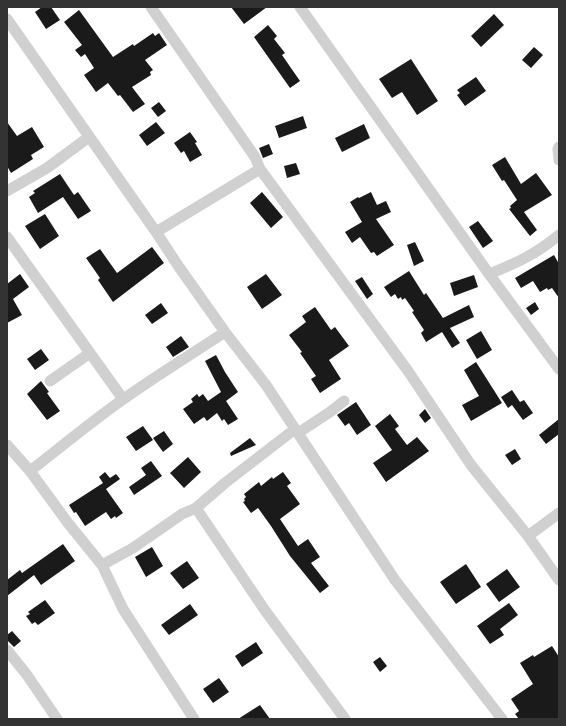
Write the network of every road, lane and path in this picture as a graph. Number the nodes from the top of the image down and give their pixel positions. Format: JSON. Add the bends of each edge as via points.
{"nodes":[{"id":1,"x":151,"y":7,"type":"edge"},
{"id":2,"x":300,"y":7,"type":"edge"},
{"id":3,"x":7,"y":19,"type":"edge"},
{"id":4,"x":90,"y":137,"type":"junction"},
{"id":5,"x":559,"y":147,"type":"edge"},
{"id":6,"x":559,"y":160,"type":"edge"},
{"id":7,"x":260,"y":169,"type":"junction"},
{"id":8,"x":7,"y":191,"type":"edge"},
{"id":9,"x":156,"y":232,"type":"junction"},
{"id":10,"x":559,"y":235,"type":"edge"},
{"id":11,"x":7,"y":237,"type":"edge"},
{"id":12,"x":489,"y":274,"type":"junction"},
{"id":13,"x":225,"y":332,"type":"junction"},
{"id":14,"x":90,"y":353,"type":"junction"},
{"id":15,"x":559,"y":369,"type":"edge"},
{"id":16,"x":50,"y":381,"type":"dead end"},
{"id":17,"x":123,"y":399,"type":"junction"},
{"id":18,"x":344,"y":401,"type":"dead end"},
{"id":19,"x":297,"y":431,"type":"junction"},
{"id":20,"x":7,"y":445,"type":"edge"},
{"id":21,"x":30,"y":471,"type":"junction"},
{"id":22,"x":196,"y":508,"type":"junction"},
{"id":23,"x":559,"y":513,"type":"edge"},
{"id":24,"x":528,"y":536,"type":"junction"},
{"id":25,"x":102,"y":565,"type":"junction"},
{"id":26,"x":559,"y":580,"type":"edge"},
{"id":27,"x":7,"y":650,"type":"edge"},
{"id":28,"x":57,"y":719,"type":"edge"},
{"id":29,"x":194,"y":719,"type":"edge"},
{"id":30,"x":345,"y":719,"type":"edge"},
{"id":31,"x":502,"y":719,"type":"edge"}],
"edges":[{"from":1,"to":7,"type":"street","via":[[255,157]]},
{"from":2,"to":12,"type":"street"},
{"from":3,"to":4,"type":"street"},
{"from":4,"to":8,"type":"street","via":[[47,168]]},
{"from":4,"to":9,"type":"street"},
{"from":5,"to":6,"type":"street"},
{"from":7,"to":9,"type":"street"},
{"from":7,"to":24,"type":"street","via":[[408,371],[471,466]]},
{"from":9,"to":13,"type":"street"},
{"from":10,"to":12,"type":"street","via":[[533,255]]},
{"from":11,"to":14,"type":"street"},
{"from":12,"to":15,"type":"street"},
{"from":13,"to":17,"type":"street"},
{"from":13,"to":19,"type":"street"},
{"from":14,"to":16,"type":"street"},
{"from":14,"to":17,"type":"street"},
{"from":17,"to":21,"type":"street"},
{"from":18,"to":19,"type":"street"},
{"from":19,"to":22,"type":"street","via":[[225,483]]},
{"from":19,"to":31,"type":"street","via":[[395,580]]},
{"from":20,"to":21,"type":"street"},
{"from":21,"to":25,"type":"street"},
{"from":22,"to":25,"type":"street","via":[[182,514],[133,548]]},
{"from":22,"to":30,"type":"street","via":[[264,608]]},
{"from":23,"to":24,"type":"street"},
{"from":24,"to":26,"type":"street"},
{"from":25,"to":29,"type":"street","via":[[123,609]]},
{"from":27,"to":28,"type":"street"}]}
